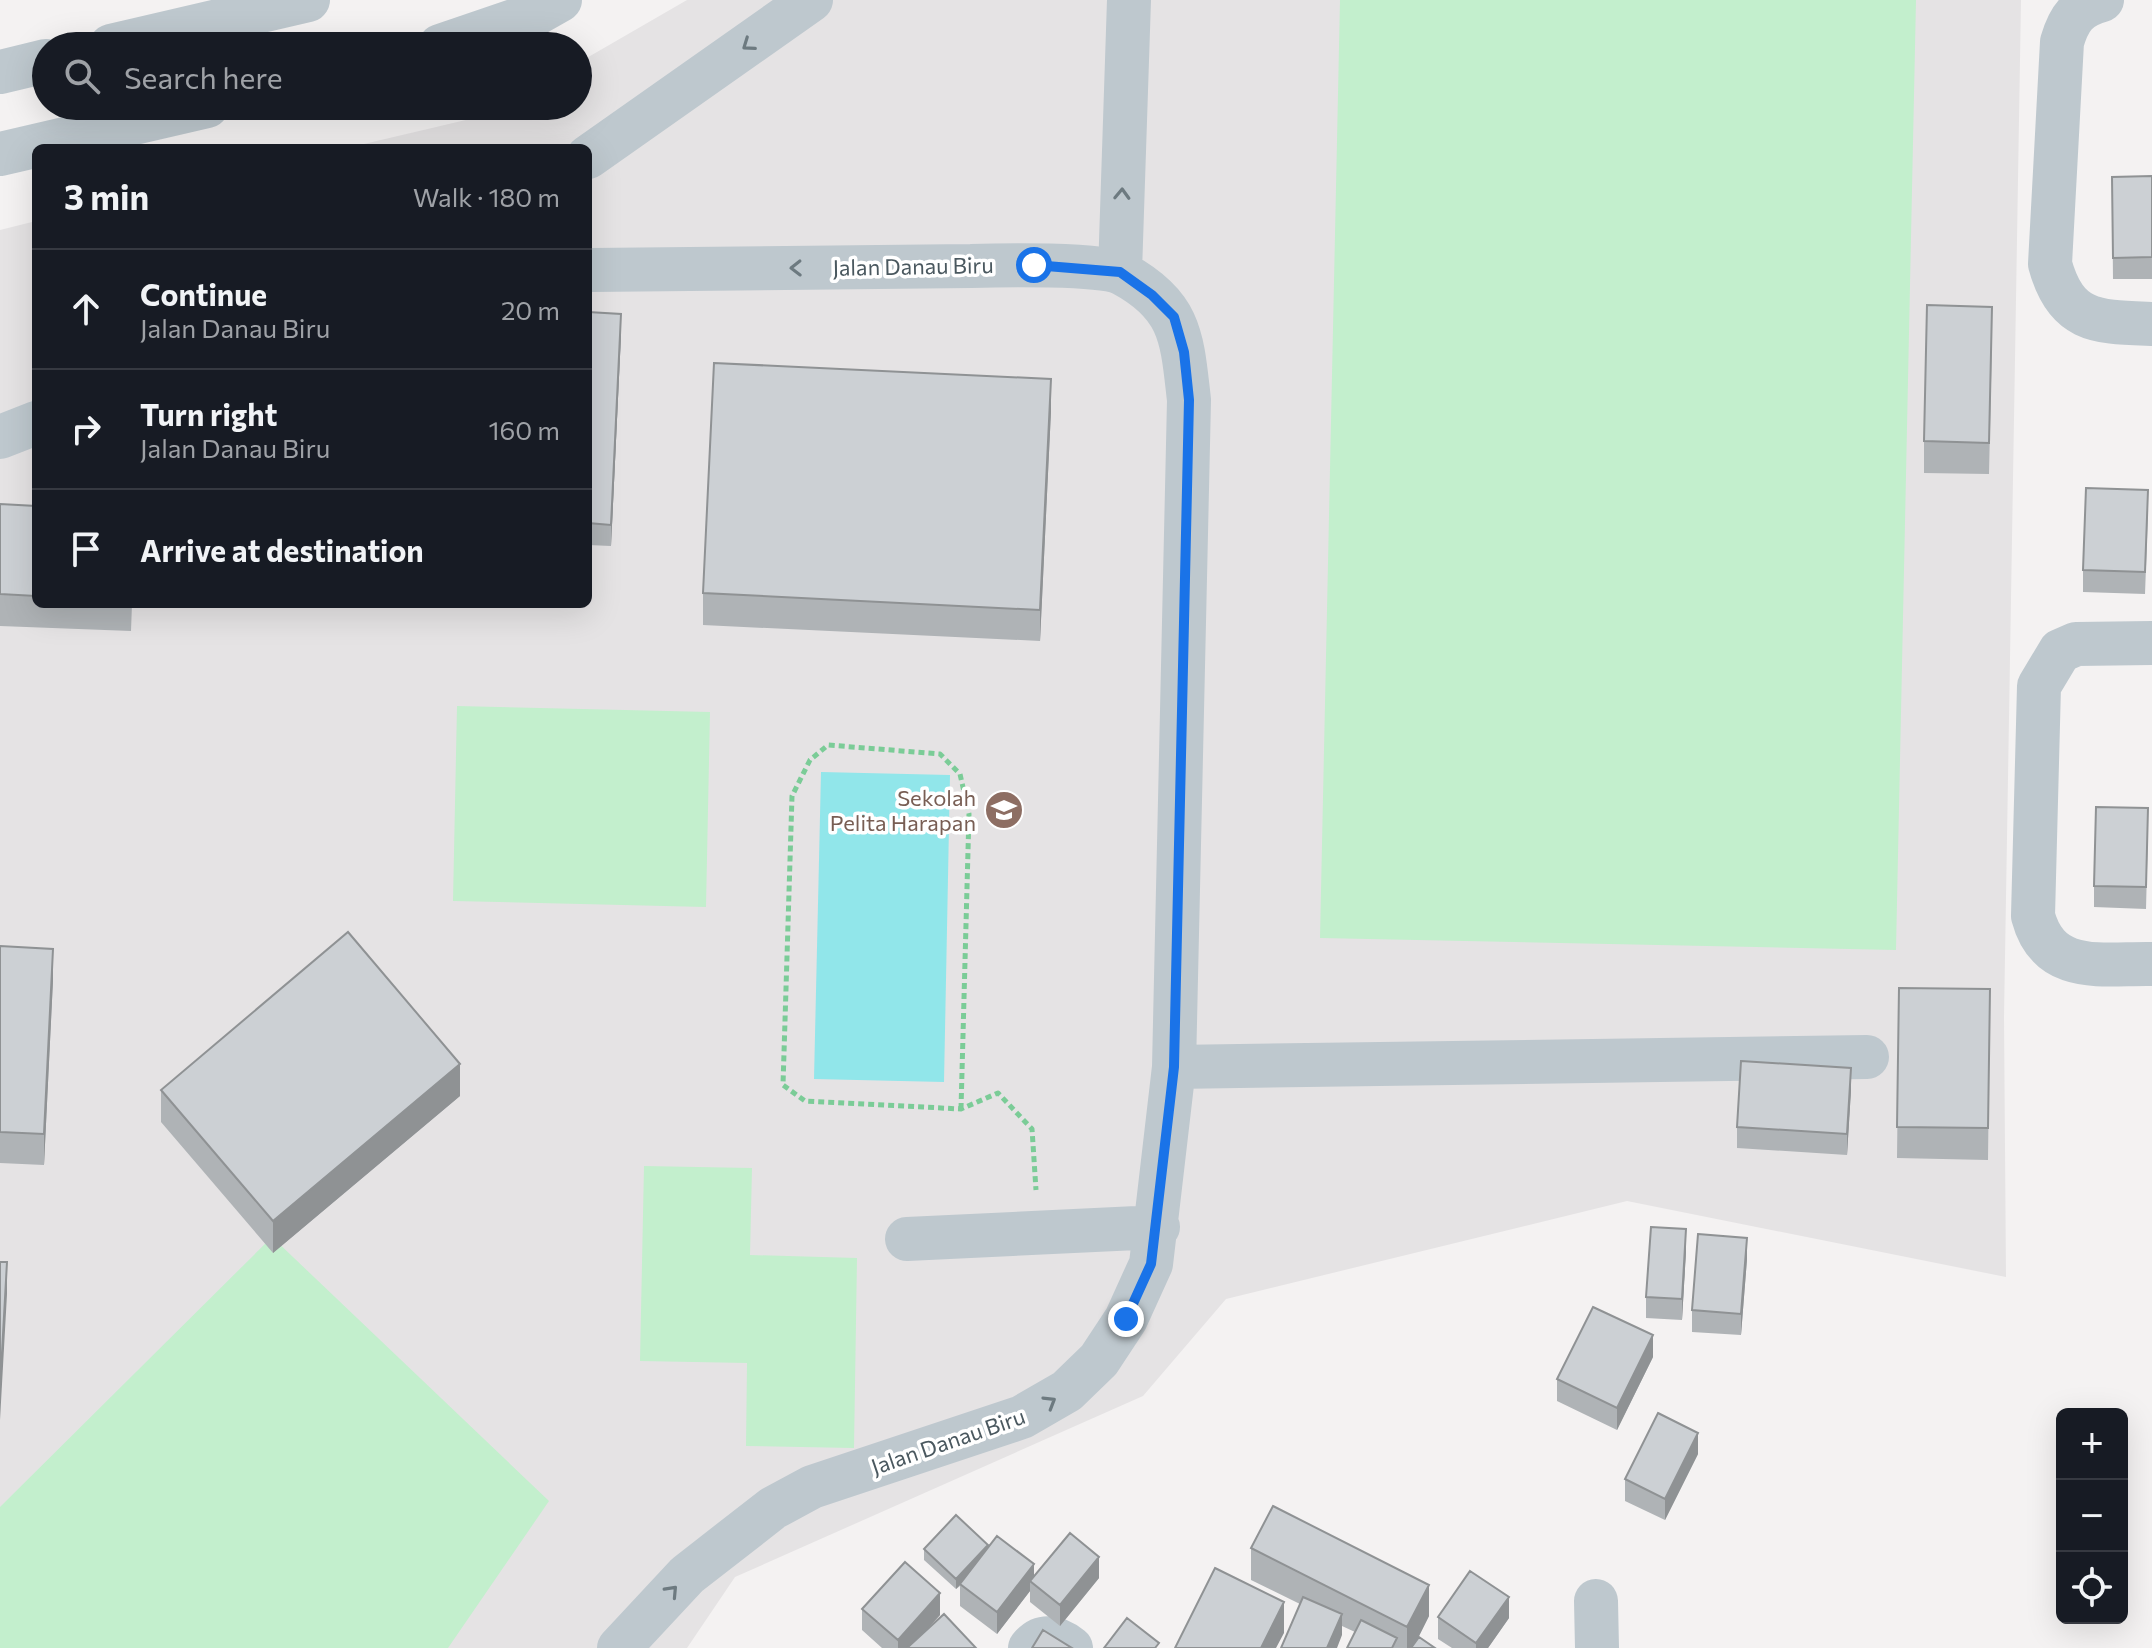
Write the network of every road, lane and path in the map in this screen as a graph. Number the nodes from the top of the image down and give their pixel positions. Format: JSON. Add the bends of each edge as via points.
{"nodes":[{"id":1,"x":308,"y":0,"type":"edge"},
{"id":2,"x":560,"y":0,"type":"edge"},
{"id":3,"x":811,"y":0,"type":"edge"},
{"id":4,"x":1129,"y":0,"type":"edge"},
{"id":5,"x":2102,"y":0,"type":"edge"},
{"id":6,"x":171,"y":32,"type":"edge"},
{"id":7,"x":481,"y":32,"type":"edge"},
{"id":8,"x":32,"y":64,"type":"edge"},
{"id":9,"x":0,"y":72,"type":"edge"},
{"id":10,"x":147,"y":120,"type":"edge"},
{"id":11,"x":43,"y":144,"type":"edge"},
{"id":12,"x":32,"y":147,"type":"edge"},
{"id":13,"x":0,"y":154,"type":"edge"},
{"id":14,"x":592,"y":154,"type":"edge"},
{"id":15,"x":592,"y":270,"type":"edge"},
{"id":16,"x":1120,"y":272,"type":"junction"},
{"id":17,"x":2152,"y":324,"type":"edge"},
{"id":18,"x":32,"y":425,"type":"edge"},
{"id":19,"x":0,"y":437,"type":"edge"},
{"id":20,"x":2152,"y":643,"type":"edge"},
{"id":21,"x":2152,"y":964,"type":"edge"},
{"id":22,"x":1867,"y":1057,"type":"dead end"},
{"id":23,"x":1174,"y":1067,"type":"junction"},
{"id":24,"x":961,"y":1109,"type":"junction"},
{"id":25,"x":1158,"y":1227,"type":"junction"},
{"id":26,"x":1039,"y":1233,"type":"junction"},
{"id":27,"x":907,"y":1239,"type":"dead end"},
{"id":28,"x":1596,"y":1601,"type":"dead end"},
{"id":29,"x":619,"y":1648,"type":"edge"},
{"id":30,"x":1030,"y":1648,"type":"edge"},
{"id":31,"x":1071,"y":1648,"type":"edge"},
{"id":32,"x":1597,"y":1648,"type":"edge"}],
"edges":[{"from":1,"to":6,"type":"street"},
{"from":2,"to":7,"type":"street"},
{"from":3,"to":14,"type":"street","one_way":true},
{"from":16,"to":4,"type":"street","one_way":true},
{"from":5,"to":17,"type":"street","via":[[2083,6],[2069,20],[2062,42],[2050,264],[2068,305],[2095,320]]},
{"from":8,"to":9,"type":"street"},
{"from":10,"to":11,"type":"street"},
{"from":12,"to":13,"type":"street"},
{"from":16,"to":15,"type":"street","name":"Jalan Danau Biru","one_way":true,"via":[[1034,265]]},
{"from":16,"to":23,"type":"street","name":"Jalan Danau Biru","via":[[1174,317],[1189,400]]},
{"from":18,"to":19,"type":"street"},
{"from":20,"to":21,"type":"street","via":[[2076,644],[2060,651],[2039,686],[2033,916],[2038,934],[2057,955],[2073,962]]},
{"from":22,"to":23,"type":"street"},
{"from":23,"to":25,"type":"street","name":"Jalan Danau Biru"},
{"from":24,"to":24,"type":"path","via":[[969,814],[960,774],[940,754],[828,745],[810,760],[792,796],[783,1085],[805,1101]]},
{"from":24,"to":26,"type":"path","via":[[998,1093],[1032,1129]]},
{"from":25,"to":26,"type":"street"},
{"from":29,"to":25,"type":"street","name":"Jalan Danau Biru","one_way":true,"via":[[687,1575],[773,1508],[812,1487],[1022,1417],[1067,1391],[1099,1360],[1126,1319],[1151,1264]]},
{"from":26,"to":27,"type":"street"},
{"from":28,"to":32,"type":"street"},
{"from":30,"to":31,"type":"street","via":[[1046,1637]]}]}
